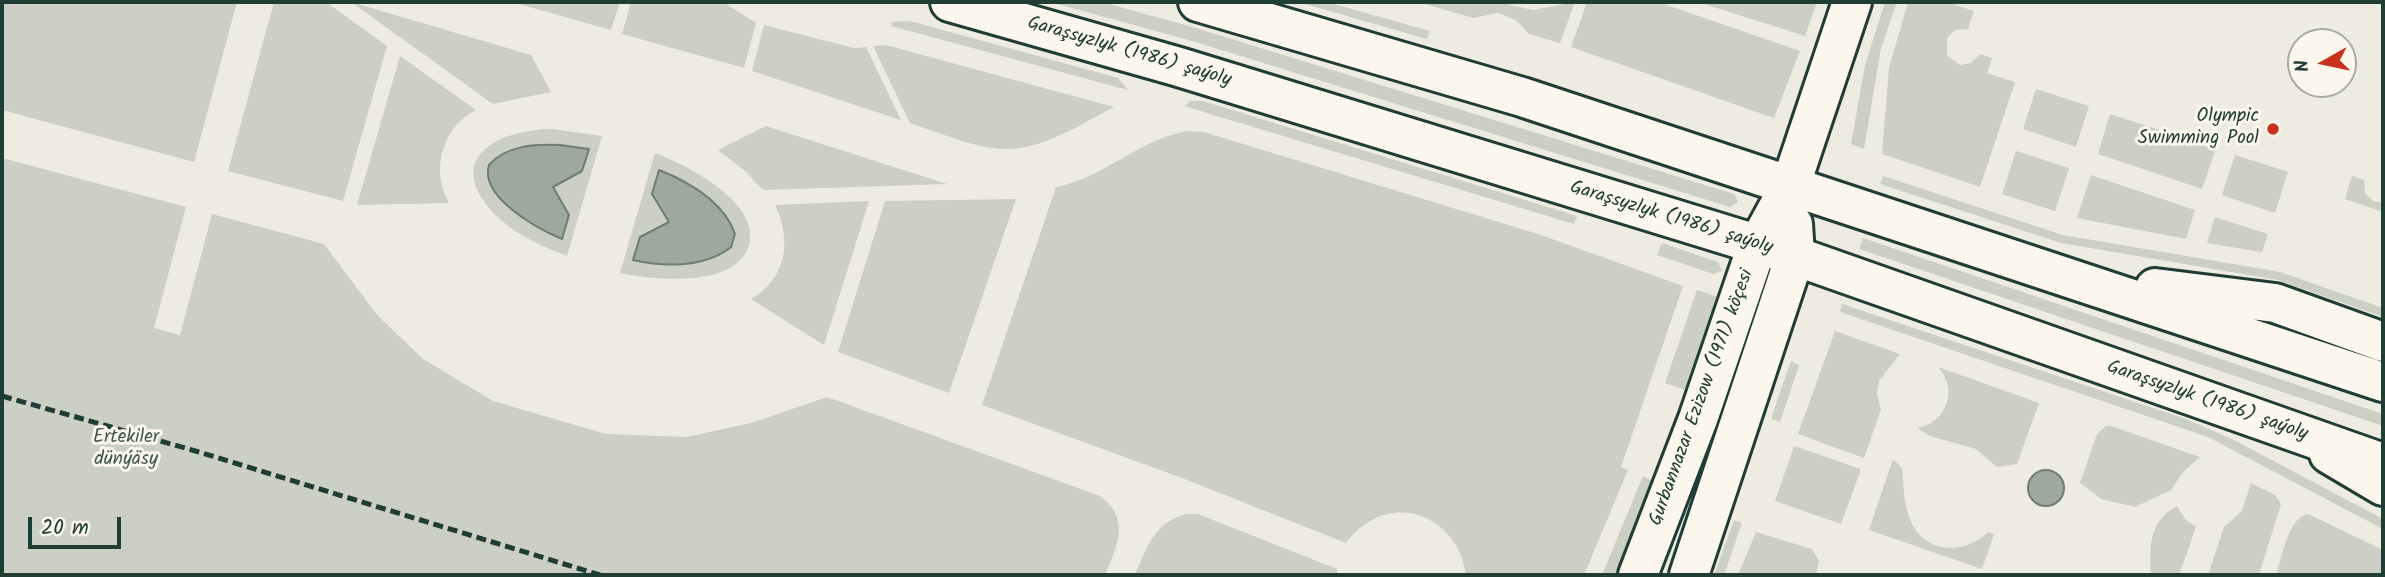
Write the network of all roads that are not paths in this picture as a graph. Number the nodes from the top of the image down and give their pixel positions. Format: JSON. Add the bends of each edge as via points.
{"nodes":[{"id":1,"x":950,"y":2,"type":"edge"},
{"id":2,"x":1198,"y":2,"type":"edge"},
{"id":3,"x":1852,"y":2,"type":"edge"},
{"id":4,"x":1791,"y":184,"type":"junction"},
{"id":5,"x":1757,"y":246,"type":"junction"},
{"id":6,"x":1795,"y":257,"type":"junction"},
{"id":7,"x":2073,"y":277,"type":"junction"},
{"id":8,"x":2383,"y":342,"type":"edge"},
{"id":9,"x":2383,"y":382,"type":"edge"},
{"id":10,"x":2294,"y":433,"type":"junction"},
{"id":11,"x":2383,"y":463,"type":"edge"},
{"id":12,"x":2383,"y":486,"type":"edge"},
{"id":13,"x":1638,"y":575,"type":"edge"},
{"id":14,"x":1689,"y":575,"type":"edge"}],
"edges":[{"from":1,"to":5,"type":"main road","name":"Garaşsyzlyk (1986) şaýoly","via":[[1179,67]]},
{"from":2,"to":4,"type":"main road","via":[[1522,97]]},
{"from":3,"to":4,"type":"main road","name":"Gurbannazar Ezizow (1971) köçesi"},
{"from":4,"to":5,"type":"main road","name":"Gurbannazar Ezizow (1971) köçesi"},
{"from":4,"to":6,"type":"main road","name":"Gurbannazar Ezizow (1971) köçesi"},
{"from":4,"to":7,"type":"main road"},
{"from":5,"to":6,"type":"main road","name":"Garaşsyzlyk (1986) şaýoly"},
{"from":5,"to":13,"type":"main road","name":"Gurbannazar Ezizow (1971) köçesi"},
{"from":6,"to":10,"type":"main road","name":"Garaşsyzlyk (1986) şaýoly"},
{"from":6,"to":14,"type":"main road","name":"Gurbannazar Ezizow (1971) köçesi"},
{"from":7,"to":8,"type":"main road","via":[[2275,303]]},
{"from":7,"to":9,"type":"main road"},
{"from":10,"to":11,"type":"main road","name":"Garaşsyzlyk (1986) şaýoly"},
{"from":10,"to":12,"type":"main road"}]}
